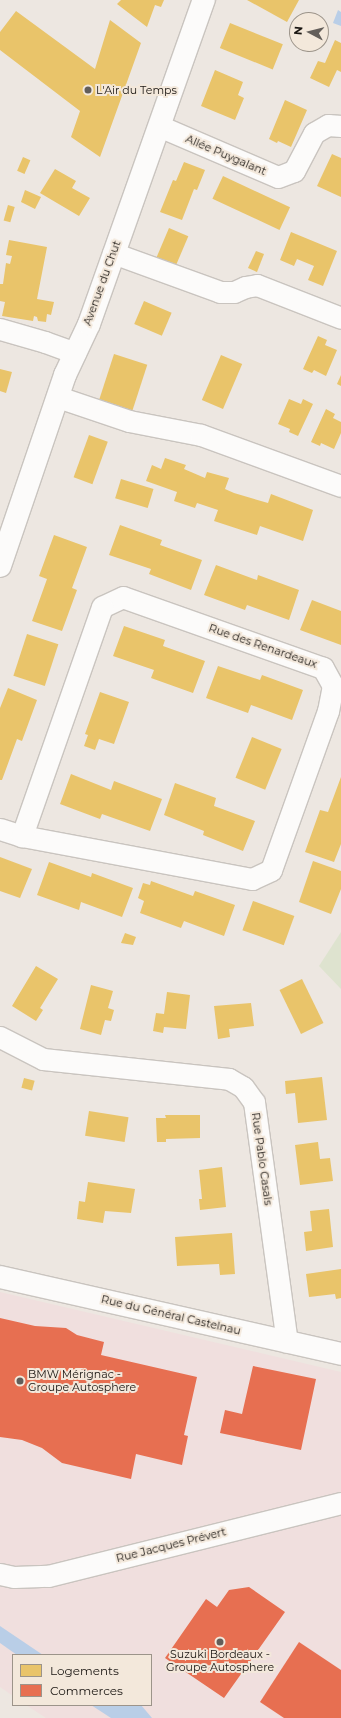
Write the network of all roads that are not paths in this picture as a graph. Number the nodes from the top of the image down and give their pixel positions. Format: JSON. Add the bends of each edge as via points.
{"nodes":[{"id":1,"x":204,"y":0,"type":"edge"},
{"id":2,"x":159,"y":126,"type":"junction"},
{"id":3,"x":341,"y":126,"type":"edge"},
{"id":4,"x":113,"y":253,"type":"junction"},
{"id":5,"x":341,"y":318,"type":"edge"},
{"id":6,"x":0,"y":329,"type":"edge"},
{"id":7,"x":75,"y":353,"type":"junction"},
{"id":8,"x":58,"y":397,"type":"junction"},
{"id":9,"x":341,"y":486,"type":"edge"},
{"id":10,"x":0,"y":566,"type":"edge"},
{"id":11,"x":0,"y":829,"type":"edge"},
{"id":12,"x":22,"y":836,"type":"junction"},
{"id":13,"x":0,"y":1037,"type":"edge"},
{"id":14,"x":0,"y":1277,"type":"edge"},
{"id":15,"x":288,"y":1342,"type":"junction"},
{"id":16,"x":341,"y":1354,"type":"edge"},
{"id":17,"x":341,"y":1503,"type":"edge"},
{"id":18,"x":0,"y":1574,"type":"edge"}],
"edges":[{"from":1,"to":2,"type":"street","name":"Avenue du Chut"},
{"from":2,"to":3,"type":"street","name":"Allée Puygalant","via":[[278,177],[294,171],[314,134],[328,125]]},
{"from":2,"to":4,"type":"street","name":"Avenue du Chut"},
{"from":4,"to":5,"type":"street","via":[[220,292],[234,292],[257,285]]},
{"from":4,"to":7,"type":"street","name":"Avenue du Chut","via":[[89,324]]},
{"from":6,"to":7,"type":"street"},
{"from":7,"to":8,"type":"street","name":"Avenue du Chut"},
{"from":8,"to":9,"type":"street","via":[[129,421],[201,435]]},
{"from":8,"to":10,"type":"street","name":"Avenue du Chut"},
{"from":11,"to":12,"type":"street","name":"Rue des Renardeaux"},
{"from":12,"to":12,"type":"street","name":"Rue des Renardeaux","via":[[252,879],[271,870],[328,711],[333,686],[323,668],[123,597],[102,607]]},
{"from":13,"to":15,"type":"street","name":"Rue Pablo Casals","via":[[43,1059],[229,1079],[243,1087],[254,1102]]},
{"from":14,"to":15,"type":"street","name":"Rue du Général Castelnau"},
{"from":15,"to":16,"type":"street","name":"Rue du Général Castelnau"},
{"from":17,"to":18,"type":"street","name":"Rue Jacques Prévert","via":[[48,1576],[14,1577]]}]}
